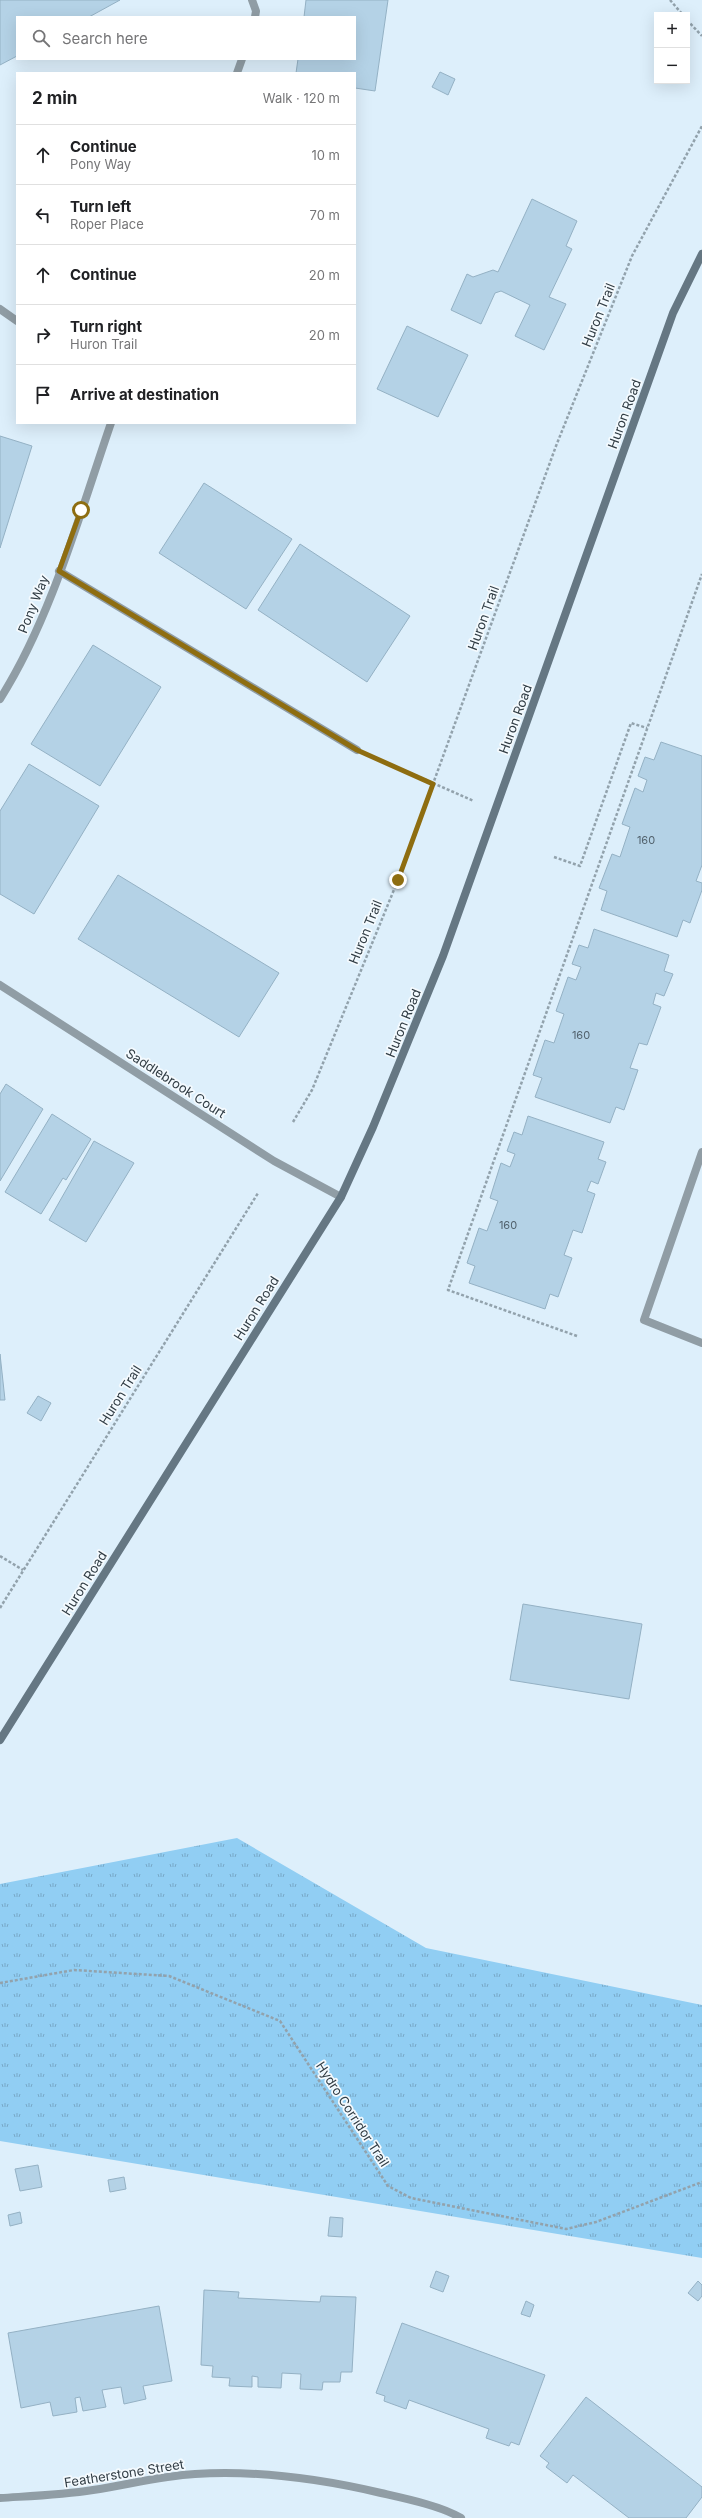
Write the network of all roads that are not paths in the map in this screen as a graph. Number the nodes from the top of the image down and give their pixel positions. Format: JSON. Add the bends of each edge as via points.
{"nodes":[{"id":1,"x":252,"y":0,"type":"edge"},
{"id":2,"x":254,"y":16,"type":"edge"},
{"id":3,"x":242,"y":60,"type":"edge"},
{"id":4,"x":237,"y":72,"type":"edge"},
{"id":5,"x":702,"y":254,"type":"edge"},
{"id":6,"x":0,"y":309,"type":"edge"},
{"id":7,"x":16,"y":320,"type":"edge"},
{"id":8,"x":111,"y":424,"type":"edge"},
{"id":9,"x":59,"y":571,"type":"junction"},
{"id":10,"x":0,"y":699,"type":"edge"},
{"id":11,"x":357,"y":750,"type":"road end"},
{"id":12,"x":0,"y":985,"type":"edge"},
{"id":13,"x":702,"y":1152,"type":"edge"},
{"id":14,"x":341,"y":1197,"type":"junction"},
{"id":15,"x":702,"y":1343,"type":"edge"},
{"id":16,"x":0,"y":1740,"type":"edge"},
{"id":17,"x":0,"y":2498,"type":"edge"},
{"id":18,"x":460,"y":2518,"type":"edge"}],
"edges":[{"from":1,"to":2,"type":"street","via":[[256,11]]},
{"from":3,"to":4,"type":"street"},
{"from":5,"to":14,"type":"main road","name":"Huron Road","via":[[673,313],[443,956],[374,1127]]},
{"from":6,"to":7,"type":"street"},
{"from":8,"to":9,"type":"street","name":"Pony Way"},
{"from":9,"to":10,"type":"street","name":"Pony Way","via":[[20,668]]},
{"from":9,"to":11,"type":"street"},
{"from":12,"to":14,"type":"street","name":"Saddlebrook Court","via":[[274,1161]]},
{"from":13,"to":15,"type":"street","via":[[644,1320]]},
{"from":14,"to":16,"type":"main road","name":"Huron Road"},
{"from":17,"to":18,"type":"street","name":"Featherstone Street","via":[[41,2497],[95,2490],[146,2479],[196,2474],[244,2474],[298,2478],[353,2487],[407,2499]]}]}
